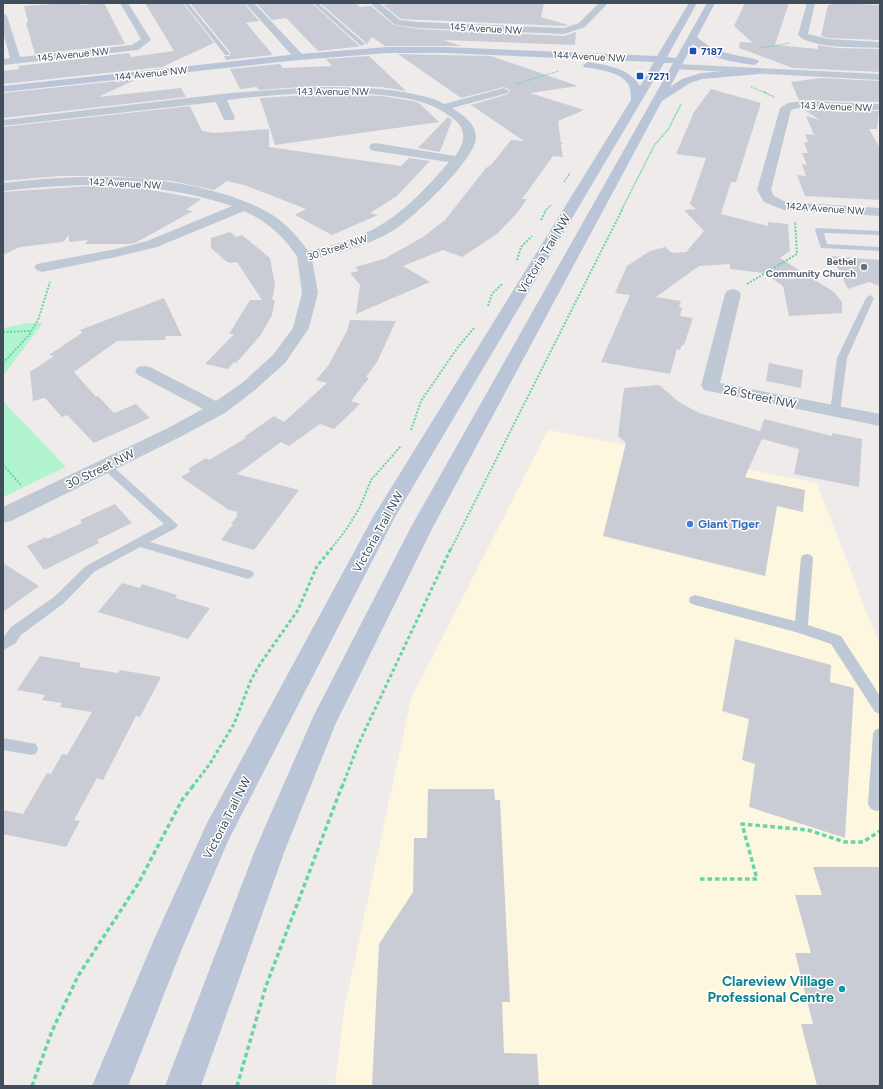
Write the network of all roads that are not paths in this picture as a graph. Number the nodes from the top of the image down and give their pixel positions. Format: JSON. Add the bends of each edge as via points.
{"nodes":[{"id":1,"x":124,"y":3,"type":"edge"},
{"id":2,"x":186,"y":3,"type":"edge"},
{"id":3,"x":249,"y":3,"type":"edge"},
{"id":4,"x":315,"y":3,"type":"edge"},
{"id":5,"x":374,"y":3,"type":"edge"},
{"id":6,"x":604,"y":3,"type":"edge"},
{"id":7,"x":693,"y":3,"type":"edge"},
{"id":8,"x":711,"y":3,"type":"edge"},
{"id":9,"x":811,"y":3,"type":"edge"},
{"id":10,"x":3,"y":16,"type":"edge"},
{"id":11,"x":692,"y":37,"type":"junction"},
{"id":12,"x":672,"y":38,"type":"junction"},
{"id":13,"x":362,"y":44,"type":"dead end"},
{"id":14,"x":658,"y":44,"type":"dead end"},
{"id":15,"x":880,"y":45,"type":"edge"},
{"id":16,"x":645,"y":50,"type":"dead end"},
{"id":17,"x":227,"y":54,"type":"dead end"},
{"id":18,"x":566,"y":55,"type":"junction"},
{"id":19,"x":299,"y":57,"type":"junction"},
{"id":20,"x":16,"y":60,"type":"junction"},
{"id":21,"x":555,"y":61,"type":"junction"},
{"id":22,"x":3,"y":62,"type":"edge"},
{"id":23,"x":658,"y":63,"type":"junction"},
{"id":24,"x":678,"y":64,"type":"junction"},
{"id":25,"x":772,"y":65,"type":"junction"},
{"id":26,"x":759,"y":71,"type":"junction"},
{"id":27,"x":880,"y":71,"type":"edge"},
{"id":28,"x":880,"y":77,"type":"edge"},
{"id":29,"x":3,"y":89,"type":"edge"},
{"id":30,"x":504,"y":91,"type":"road end"},
{"id":31,"x":220,"y":98,"type":"junction"},
{"id":32,"x":647,"y":101,"type":"junction"},
{"id":33,"x":445,"y":107,"type":"junction"},
{"id":34,"x":880,"y":107,"type":"edge"},
{"id":35,"x":229,"y":118,"type":"dead end"},
{"id":36,"x":3,"y":123,"type":"edge"},
{"id":37,"x":375,"y":147,"type":"dead end"},
{"id":38,"x":458,"y":160,"type":"junction"},
{"id":39,"x":3,"y":188,"type":"edge"},
{"id":40,"x":771,"y":201,"type":"joint"},
{"id":41,"x":244,"y":206,"type":"junction"},
{"id":42,"x":880,"y":212,"type":"edge"},
{"id":43,"x":880,"y":233,"type":"edge"},
{"id":44,"x":880,"y":249,"type":"edge"},
{"id":45,"x":304,"y":256,"type":"junction"},
{"id":46,"x":42,"y":267,"type":"road end"},
{"id":47,"x":733,"y":294,"type":"road end"},
{"id":48,"x":870,"y":298,"type":"dead end"},
{"id":49,"x":144,"y":370,"type":"dead end"},
{"id":50,"x":218,"y":409,"type":"junction"},
{"id":51,"x":835,"y":412,"type":"junction"},
{"id":52,"x":880,"y":420,"type":"edge"},
{"id":53,"x":106,"y":466,"type":"junction"},
{"id":54,"x":3,"y":516,"type":"edge"},
{"id":55,"x":139,"y":543,"type":"junction"},
{"id":56,"x":807,"y":558,"type":"dead end"},
{"id":57,"x":248,"y":574,"type":"dead end"},
{"id":58,"x":695,"y":600,"type":"dead end"},
{"id":59,"x":801,"y":628,"type":"junction"},
{"id":60,"x":3,"y":645,"type":"edge"},
{"id":61,"x":880,"y":708,"type":"edge"},
{"id":62,"x":880,"y":734,"type":"edge"},
{"id":63,"x":3,"y":744,"type":"edge"},
{"id":64,"x":31,"y":749,"type":"dead end"},
{"id":65,"x":876,"y":804,"type":"dead end"},
{"id":66,"x":110,"y":1086,"type":"edge"},
{"id":67,"x":183,"y":1086,"type":"edge"}],
"edges":[{"from":1,"to":20,"type":"street","name":"145 Avenue NW","via":[[146,40],[135,48]]},
{"from":2,"to":17,"type":"lane"},
{"from":3,"to":19,"type":"street"},
{"from":4,"to":13,"type":"lane"},
{"from":5,"to":6,"type":"street","name":"145 Avenue NW","via":[[397,22],[556,31],[574,30],[582,26]]},
{"from":7,"to":12,"type":"main road","name":"Victoria Trail NW"},
{"from":8,"to":11,"type":"main road","name":"Victoria Trail NW"},
{"from":9,"to":15,"type":"street","via":[[803,35],[808,39]]},
{"from":10,"to":20,"type":"street"},
{"from":11,"to":24,"type":"main road","name":"Victoria Trail NW"},
{"from":11,"to":25,"type":"main road","via":[[703,48],[721,56]]},
{"from":12,"to":14,"type":"main road"},
{"from":12,"to":23,"type":"main road","name":"Victoria Trail NW"},
{"from":16,"to":18,"type":"main road","via":[[621,55]]},
{"from":18,"to":19,"type":"main road","name":"144 Avenue NW","via":[[388,50]]},
{"from":18,"to":23,"type":"main road","name":"144 Avenue NW"},
{"from":19,"to":21,"type":"main road","name":"144 Avenue NW","via":[[462,57]]},
{"from":19,"to":29,"type":"main road","name":"144 Avenue NW"},
{"from":20,"to":22,"type":"street","name":"145 Avenue NW"},
{"from":21,"to":23,"type":"main road","name":"144 Avenue NW"},
{"from":21,"to":32,"type":"main road","via":[[592,66],[620,74],[628,78]]},
{"from":23,"to":24,"type":"main road","name":"144 Avenue NW"},
{"from":23,"to":32,"type":"main road","name":"Victoria Trail NW"},
{"from":24,"to":25,"type":"street","name":"144 Avenue NW"},
{"from":24,"to":26,"type":"street","name":"144 Avenue NW"},
{"from":24,"to":32,"type":"main road","name":"Victoria Trail NW"},
{"from":25,"to":27,"type":"street","name":"144 Avenue NW"},
{"from":26,"to":28,"type":"street","name":"144 Avenue NW"},
{"from":26,"to":32,"type":"main road","via":[[711,74],[692,78]]},
{"from":30,"to":33,"type":"street"},
{"from":31,"to":33,"type":"street","name":"143 Avenue NW","via":[[293,91],[362,90],[414,97]]},
{"from":31,"to":35,"type":"street"},
{"from":31,"to":36,"type":"street","name":"143 Avenue NW"},
{"from":32,"to":66,"type":"main road","name":"Victoria Trail NW","via":[[384,517],[217,834],[167,946]]},
{"from":32,"to":67,"type":"main road","name":"Victoria Trail NW","via":[[422,527],[324,723],[270,850]]},
{"from":33,"to":38,"type":"street","name":"30 Street NW","via":[[462,119],[469,130],[468,147]]},
{"from":34,"to":40,"type":"street","name":"143 Avenue NW","via":[[808,104],[792,105],[784,110],[764,190]]},
{"from":37,"to":38,"type":"street"},
{"from":38,"to":45,"type":"street","name":"30 Street NW","via":[[398,222],[337,249]]},
{"from":39,"to":41,"type":"street","name":"142 Avenue NW","via":[[73,181],[135,182],[198,191]]},
{"from":40,"to":42,"type":"street","name":"142A Avenue NW","via":[[794,207]]},
{"from":41,"to":45,"type":"street","name":"142 Avenue NW","via":[[281,227]]},
{"from":41,"to":46,"type":"street","via":[[152,244],[116,254]]},
{"from":43,"to":44,"type":"lane","via":[[819,230],[824,246]]},
{"from":45,"to":50,"type":"street","name":"30 Street NW","via":[[309,272],[310,291],[305,316],[298,331],[276,362],[260,378]]},
{"from":47,"to":51,"type":"street","name":"26 Street NW","via":[[710,386]]},
{"from":48,"to":51,"type":"lane","via":[[842,358]]},
{"from":49,"to":50,"type":"street"},
{"from":50,"to":53,"type":"street","name":"30 Street NW","via":[[182,430]]},
{"from":51,"to":52,"type":"street","name":"26 Street NW"},
{"from":53,"to":54,"type":"street","name":"30 Street NW"},
{"from":53,"to":55,"type":"lane","via":[[172,525]]},
{"from":55,"to":57,"type":"lane"},
{"from":55,"to":60,"type":"lane","via":[[90,569],[59,600],[16,631]]},
{"from":56,"to":59,"type":"lane"},
{"from":58,"to":59,"type":"lane"},
{"from":59,"to":61,"type":"lane","via":[[836,640]]},
{"from":62,"to":65,"type":"lane"},
{"from":63,"to":64,"type":"lane"}]}
